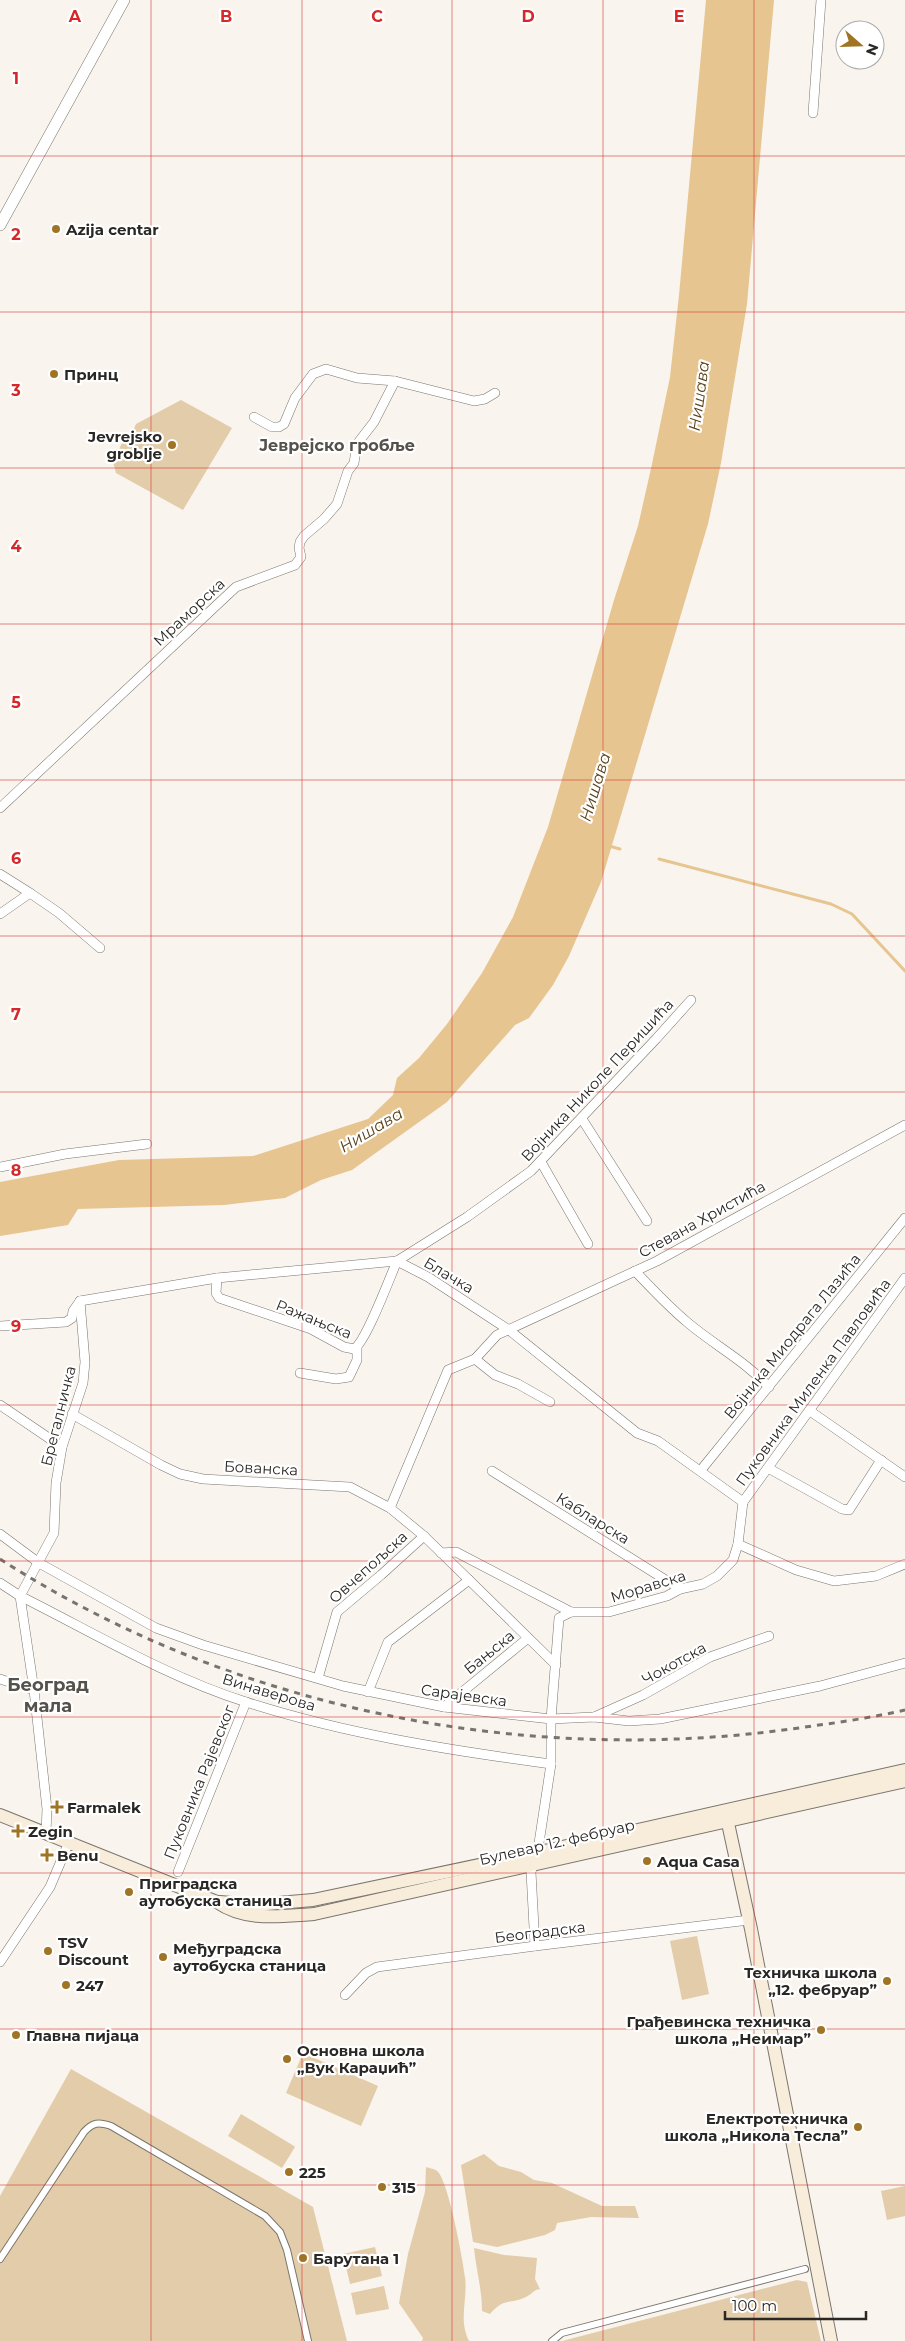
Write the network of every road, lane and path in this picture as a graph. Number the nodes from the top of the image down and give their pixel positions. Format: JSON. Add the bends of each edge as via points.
{"nodes":[{"id":1,"x":124,"y":0,"type":"edge"},
{"id":2,"x":821,"y":0,"type":"edge"},
{"id":3,"x":813,"y":113,"type":"dead end"},
{"id":4,"x":0,"y":226,"type":"edge"},
{"id":5,"x":396,"y":381,"type":"junction"},
{"id":6,"x":495,"y":393,"type":"dead end"},
{"id":7,"x":254,"y":417,"type":"dead end"},
{"id":8,"x":0,"y":808,"type":"edge"},
{"id":9,"x":0,"y":874,"type":"edge"},
{"id":10,"x":30,"y":893,"type":"junction"},
{"id":11,"x":0,"y":914,"type":"edge"},
{"id":12,"x":100,"y":948,"type":"dead end"},
{"id":13,"x":691,"y":1000,"type":"dead end"},
{"id":14,"x":582,"y":1119,"type":"junction"},
{"id":15,"x":905,"y":1125,"type":"edge"},
{"id":16,"x":146,"y":1144,"type":"dead end"},
{"id":17,"x":541,"y":1162,"type":"junction"},
{"id":18,"x":0,"y":1167,"type":"edge"},
{"id":19,"x":905,"y":1218,"type":"edge"},
{"id":20,"x":647,"y":1220,"type":"dead end"},
{"id":21,"x":588,"y":1244,"type":"dead end"},
{"id":22,"x":397,"y":1261,"type":"junction"},
{"id":23,"x":635,"y":1271,"type":"junction"},
{"id":24,"x":217,"y":1278,"type":"junction"},
{"id":25,"x":905,"y":1278,"type":"edge"},
{"id":26,"x":80,"y":1301,"type":"junction"},
{"id":27,"x":0,"y":1326,"type":"edge"},
{"id":28,"x":509,"y":1330,"type":"junction"},
{"id":29,"x":356,"y":1348,"type":"junction"},
{"id":30,"x":475,"y":1359,"type":"junction"},
{"id":31,"x":300,"y":1373,"type":"dead end"},
{"id":32,"x":769,"y":1386,"type":"junction"},
{"id":33,"x":550,"y":1402,"type":"dead end"},
{"id":34,"x":0,"y":1405,"type":"edge"},
{"id":35,"x":810,"y":1411,"type":"junction"},
{"id":36,"x":72,"y":1414,"type":"junction"},
{"id":37,"x":62,"y":1447,"type":"junction"},
{"id":38,"x":881,"y":1460,"type":"junction"},
{"id":39,"x":768,"y":1468,"type":"junction"},
{"id":40,"x":701,"y":1470,"type":"junction"},
{"id":41,"x":492,"y":1471,"type":"dead end"},
{"id":42,"x":905,"y":1476,"type":"edge"},
{"id":43,"x":743,"y":1502,"type":"junction"},
{"id":44,"x":390,"y":1508,"type":"junction"},
{"id":45,"x":0,"y":1534,"type":"edge"},
{"id":46,"x":424,"y":1536,"type":"junction"},
{"id":47,"x":738,"y":1544,"type":"junction"},
{"id":48,"x":441,"y":1553,"type":"junction"},
{"id":49,"x":39,"y":1563,"type":"junction"},
{"id":50,"x":905,"y":1564,"type":"edge"},
{"id":51,"x":469,"y":1580,"type":"junction"},
{"id":52,"x":0,"y":1583,"type":"edge"},
{"id":53,"x":680,"y":1589,"type":"junction"},
{"id":54,"x":20,"y":1596,"type":"junction"},
{"id":55,"x":571,"y":1612,"type":"junction"},
{"id":56,"x":768,"y":1636,"type":"dead end"},
{"id":57,"x":528,"y":1638,"type":"junction"},
{"id":58,"x":905,"y":1664,"type":"edge"},
{"id":59,"x":556,"y":1665,"type":"junction"},
{"id":60,"x":318,"y":1678,"type":"junction"},
{"id":61,"x":0,"y":1679,"type":"edge"},
{"id":62,"x":34,"y":1690,"type":"junction"},
{"id":63,"x":368,"y":1692,"type":"junction"},
{"id":64,"x":246,"y":1702,"type":"junction"},
{"id":65,"x":444,"y":1707,"type":"junction"},
{"id":66,"x":594,"y":1717,"type":"junction"},
{"id":67,"x":551,"y":1719,"type":"junction"},
{"id":68,"x":551,"y":1764,"type":"junction"},
{"id":69,"x":905,"y":1770,"type":"edge"},
{"id":70,"x":905,"y":1781,"type":"edge"},
{"id":71,"x":0,"y":1815,"type":"edge"},
{"id":72,"x":727,"y":1816,"type":"junction"},
{"id":73,"x":46,"y":1833,"type":"junction"},
{"id":74,"x":69,"y":1842,"type":"junction"},
{"id":75,"x":534,"y":1858,"type":"junction"},
{"id":76,"x":178,"y":1872,"type":"dead end"},
{"id":77,"x":749,"y":1920,"type":"junction"},
{"id":78,"x":535,"y":1946,"type":"junction"},
{"id":79,"x":0,"y":1962,"type":"edge"},
{"id":80,"x":345,"y":1995,"type":"dead end"},
{"id":81,"x":0,"y":2260,"type":"edge"},
{"id":82,"x":805,"y":2269,"type":"dead end"},
{"id":83,"x":308,"y":2341,"type":"edge"},
{"id":84,"x":552,"y":2341,"type":"edge"},
{"id":85,"x":831,"y":2341,"type":"edge"}],
"edges":[{"from":1,"to":4,"type":"street"},
{"from":2,"to":3,"type":"street"},
{"from":5,"to":6,"type":"street","via":[[474,401]]},
{"from":5,"to":7,"type":"street","via":[[357,378],[326,369],[313,374],[295,398],[284,424],[272,427]]},
{"from":5,"to":8,"type":"street","name":"Мраморска","via":[[374,422],[357,444],[354,463],[348,471],[340,498],[324,519],[304,536],[299,548],[301,557],[295,566],[236,586]]},
{"from":9,"to":10,"type":"street"},
{"from":10,"to":11,"type":"street"},
{"from":10,"to":12,"type":"street"},
{"from":13,"to":14,"type":"street","name":"Војника Николе Перишића"},
{"from":14,"to":17,"type":"street","name":"Војника Николе Перишића"},
{"from":14,"to":20,"type":"street"},
{"from":15,"to":23,"type":"street","name":"Стевана Христића"},
{"from":16,"to":18,"type":"street","via":[[65,1154]]},
{"from":17,"to":21,"type":"street"},
{"from":17,"to":22,"type":"street","name":"Војника Николе Перишића","via":[[467,1217]]},
{"from":19,"to":32,"type":"street","name":"Војника Миодрага Лазића"},
{"from":22,"to":24,"type":"street"},
{"from":22,"to":28,"type":"street","name":"Блачка","via":[[428,1277]]},
{"from":22,"to":29,"type":"street","name":"Ражањска"},
{"from":23,"to":28,"type":"street","name":"Стевана Христића"},
{"from":23,"to":32,"type":"street","via":[[687,1322],[755,1371]]},
{"from":24,"to":26,"type":"street"},
{"from":24,"to":29,"type":"street","name":"Ражањска","via":[[219,1298],[311,1329],[344,1348]]},
{"from":25,"to":35,"type":"street","name":"Пуковника Миленка Павловића"},
{"from":26,"to":27,"type":"street","via":[[72,1318],[66,1322]]},
{"from":26,"to":36,"type":"street","name":"Брегалничка","via":[[86,1362]]},
{"from":28,"to":30,"type":"street","name":"Стевана Христића","via":[[497,1335]]},
{"from":28,"to":40,"type":"street","name":"Блачка","via":[[637,1433],[658,1441]]},
{"from":29,"to":31,"type":"street","via":[[357,1360],[349,1377],[336,1379]]},
{"from":30,"to":33,"type":"street","via":[[495,1375]]},
{"from":30,"to":44,"type":"street","via":[[446,1373]]},
{"from":32,"to":40,"type":"street","name":"Војника Миодрага Лазића"},
{"from":34,"to":37,"type":"street"},
{"from":35,"to":38,"type":"street"},
{"from":35,"to":39,"type":"street","name":"Пуковника Миленка Павловића"},
{"from":36,"to":37,"type":"street","name":"Брегалничка"},
{"from":36,"to":44,"type":"street","name":"Бованска","via":[[180,1474],[203,1479],[350,1487]]},
{"from":37,"to":49,"type":"street","name":"Брегалничка","via":[[56,1483],[54,1534]]},
{"from":38,"to":39,"type":"street","via":[[848,1510]]},
{"from":38,"to":42,"type":"street"},
{"from":39,"to":43,"type":"street","name":"Пуковника Миленка Павловића"},
{"from":40,"to":43,"type":"street","name":"Блачка"},
{"from":41,"to":53,"type":"street","name":"Кабларска"},
{"from":43,"to":47,"type":"street","name":"Моравска"},
{"from":44,"to":46,"type":"street","name":"Бованска"},
{"from":45,"to":49,"type":"street","name":"Сарајевска"},
{"from":46,"to":48,"type":"street","name":"Бованска"},
{"from":46,"to":60,"type":"street","name":"Овчепољска","via":[[336,1612]]},
{"from":47,"to":50,"type":"street","via":[[796,1570],[834,1581],[876,1576]]},
{"from":47,"to":53,"type":"street","name":"Моравска","via":[[733,1560],[717,1576],[703,1584]]},
{"from":48,"to":51,"type":"street","name":"Бованска"},
{"from":48,"to":55,"type":"street","via":[[456,1552]]},
{"from":49,"to":54,"type":"street","name":"Брегалничка"},
{"from":49,"to":60,"type":"street","name":"Сарајевска","via":[[156,1628]]},
{"from":51,"to":57,"type":"street","name":"Бованска"},
{"from":51,"to":63,"type":"street","via":[[388,1642]]},
{"from":52,"to":54,"type":"street","name":"Винаверова"},
{"from":53,"to":55,"type":"street","name":"Моравска","via":[[667,1596],[609,1612]]},
{"from":54,"to":62,"type":"street"},
{"from":54,"to":64,"type":"street","name":"Винаверова","via":[[173,1673]]},
{"from":55,"to":59,"type":"street","via":[[557,1621]]},
{"from":56,"to":66,"type":"street","name":"Чокотска","via":[[710,1657],[643,1695]]},
{"from":57,"to":59,"type":"street","name":"Бованска"},
{"from":57,"to":65,"type":"street","name":"Бањска"},
{"from":58,"to":66,"type":"street","name":"Сарајевска","via":[[820,1686],[660,1719],[629,1721]]},
{"from":59,"to":67,"type":"street"},
{"from":60,"to":63,"type":"street","name":"Сарајевска"},
{"from":61,"to":62,"type":"street"},
{"from":62,"to":73,"type":"street","via":[[47,1810]]},
{"from":63,"to":65,"type":"street","name":"Сарајевска"},
{"from":64,"to":68,"type":"street","name":"Винаверова","via":[[341,1728],[430,1747]]},
{"from":64,"to":76,"type":"street","name":"Пуковника Рајевског"},
{"from":65,"to":67,"type":"street","name":"Сарајевска"},
{"from":66,"to":67,"type":"street","name":"Сарајевска"},
{"from":67,"to":68,"type":"street"},
{"from":68,"to":75,"type":"street"},
{"from":69,"to":72,"type":"main road","name":"Булевар 12. фебруар"},
{"from":70,"to":72,"type":"main road","name":"Булевар 12. фебруар"},
{"from":71,"to":73,"type":"main road","name":"Булевар 12. фебруар"},
{"from":72,"to":75,"type":"main road","name":"Булевар 12. фебруар","via":[[703,1826]]},
{"from":72,"to":77,"type":"main road"},
{"from":73,"to":74,"type":"main road","name":"Булевар 12. фебруар"},
{"from":74,"to":75,"type":"main road","name":"Булевар 12. фебруар","via":[[217,1902],[230,1911],[270,1917],[314,1914]]},
{"from":74,"to":79,"type":"street","via":[[50,1887]]},
{"from":75,"to":78,"type":"street"},
{"from":77,"to":78,"type":"street","name":"Београдска"},
{"from":77,"to":85,"type":"main road"},
{"from":78,"to":80,"type":"street","name":"Београдска","via":[[377,1967],[366,1973]]},
{"from":81,"to":83,"type":"street","via":[[84,2132],[90,2125],[112,2126],[265,2216],[280,2232]]},
{"from":82,"to":84,"type":"street","via":[[562,2333]]}]}
